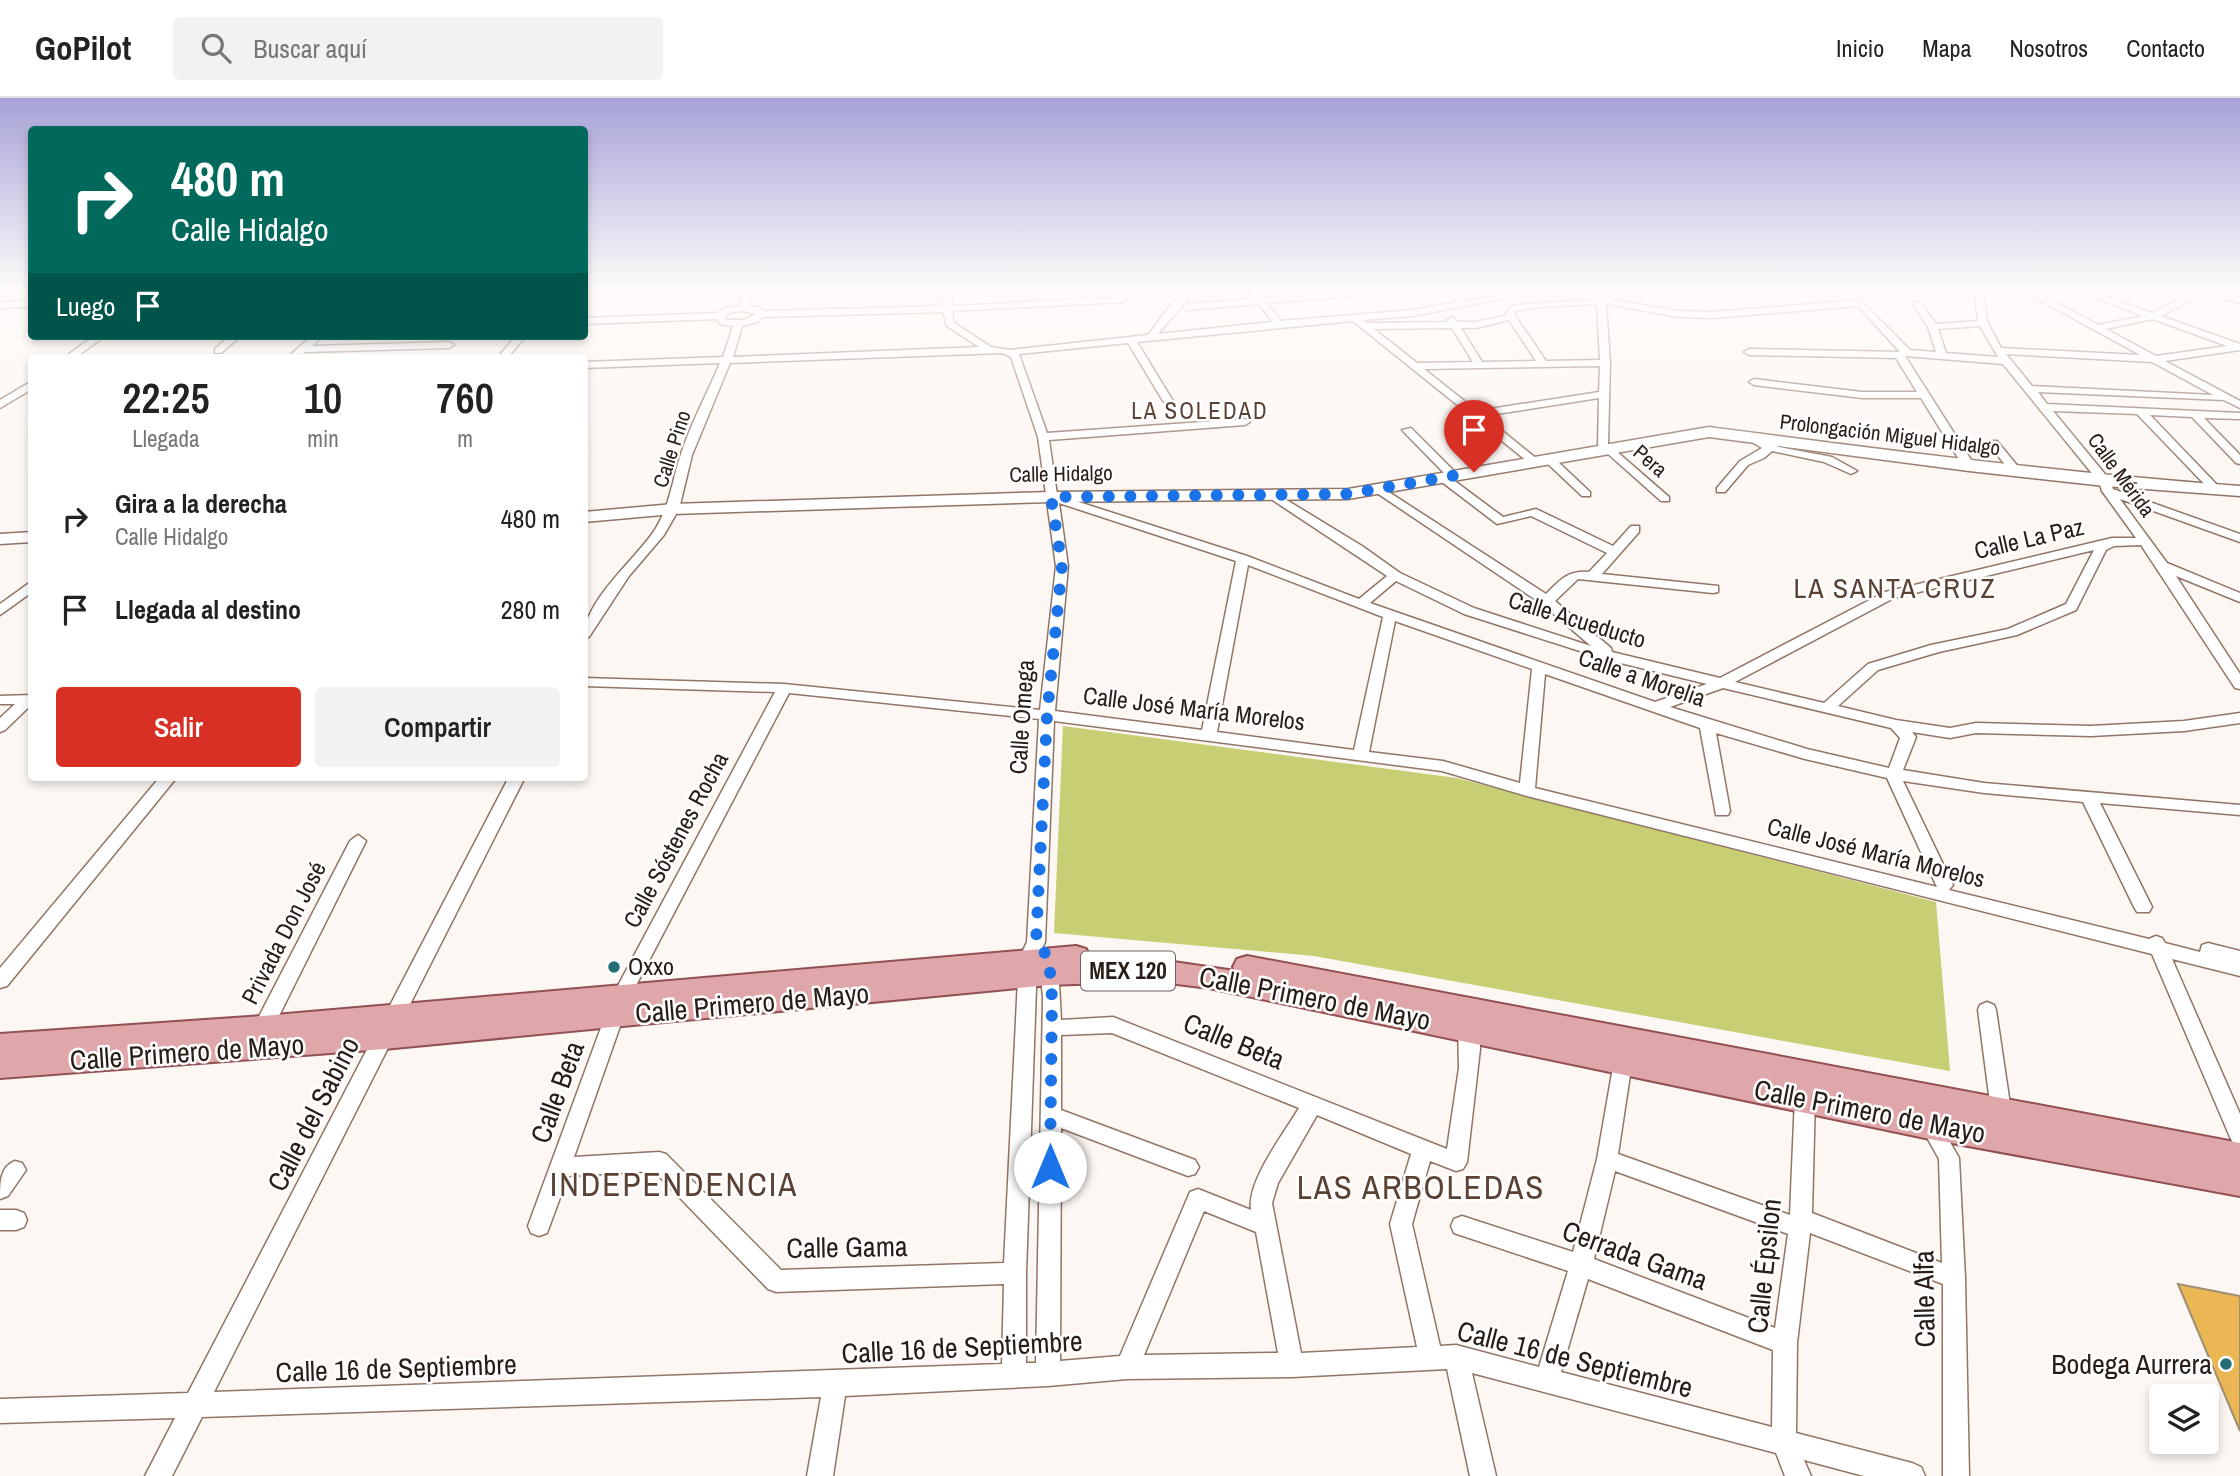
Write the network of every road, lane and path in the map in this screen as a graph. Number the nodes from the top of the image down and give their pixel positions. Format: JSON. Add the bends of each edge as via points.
{"nodes":[{"id":1,"x":729,"y":352,"type":"edge"},
{"id":2,"x":922,"y":352,"type":"edge"},
{"id":3,"x":1012,"y":352,"type":"edge"},
{"id":4,"x":1138,"y":352,"type":"edge"},
{"id":5,"x":1398,"y":352,"type":"edge"},
{"id":6,"x":1471,"y":352,"type":"edge"},
{"id":7,"x":1535,"y":352,"type":"edge"},
{"id":8,"x":1604,"y":352,"type":"edge"},
{"id":9,"x":1749,"y":352,"type":"dead end"},
{"id":10,"x":1941,"y":352,"type":"edge"},
{"id":11,"x":2000,"y":352,"type":"edge"},
{"id":12,"x":2143,"y":352,"type":"edge"},
{"id":13,"x":2202,"y":352,"type":"edge"},
{"id":14,"x":1903,"y":354,"type":"junction"},
{"id":15,"x":1942,"y":356,"type":"junction"},
{"id":16,"x":2002,"y":356,"type":"junction"},
{"id":17,"x":727,"y":359,"type":"junction"},
{"id":18,"x":2155,"y":359,"type":"junction"},
{"id":19,"x":1478,"y":363,"type":"junction"},
{"id":20,"x":1542,"y":363,"type":"junction"},
{"id":21,"x":1605,"y":363,"type":"junction"},
{"id":22,"x":588,"y":365,"type":"edge"},
{"id":23,"x":1415,"y":366,"type":"junction"},
{"id":24,"x":1793,"y":369,"type":"junction"},
{"id":25,"x":1754,"y":382,"type":"dead end"},
{"id":26,"x":28,"y":385,"type":"edge"},
{"id":27,"x":28,"y":386,"type":"edge"},
{"id":28,"x":0,"y":387,"type":"edge"},
{"id":29,"x":2029,"y":388,"type":"junction"},
{"id":30,"x":1603,"y":394,"type":"junction"},
{"id":31,"x":1924,"y":395,"type":"junction"},
{"id":32,"x":2227,"y":398,"type":"junction"},
{"id":33,"x":1168,"y":401,"type":"dead end"},
{"id":34,"x":0,"y":405,"type":"edge"},
{"id":35,"x":2240,"y":405,"type":"edge"},
{"id":36,"x":2044,"y":407,"type":"junction"},
{"id":37,"x":2141,"y":412,"type":"junction"},
{"id":38,"x":1477,"y":414,"type":"junction"},
{"id":39,"x":2195,"y":414,"type":"junction"},
{"id":40,"x":2240,"y":416,"type":"edge"},
{"id":41,"x":1245,"y":422,"type":"dead end"},
{"id":42,"x":1407,"y":430,"type":"dead end"},
{"id":43,"x":1043,"y":437,"type":"junction"},
{"id":44,"x":1993,"y":443,"type":"dead end"},
{"id":45,"x":1761,"y":444,"type":"junction"},
{"id":46,"x":1609,"y":451,"type":"junction"},
{"id":47,"x":2240,"y":461,"type":"edge"},
{"id":48,"x":1544,"y":462,"type":"junction"},
{"id":49,"x":1969,"y":466,"type":"junction"},
{"id":50,"x":1851,"y":471,"type":"dead end"},
{"id":51,"x":2016,"y":471,"type":"junction"},
{"id":52,"x":1448,"y":476,"type":"junction"},
{"id":53,"x":2106,"y":486,"type":"junction"},
{"id":54,"x":1377,"y":489,"type":"junction"},
{"id":55,"x":1721,"y":490,"type":"dead end"},
{"id":56,"x":2216,"y":490,"type":"junction"},
{"id":57,"x":2240,"y":491,"type":"edge"},
{"id":58,"x":1586,"y":494,"type":"dead end"},
{"id":59,"x":1271,"y":495,"type":"junction"},
{"id":60,"x":1051,"y":497,"type":"junction"},
{"id":61,"x":1665,"y":499,"type":"dead end"},
{"id":62,"x":673,"y":509,"type":"junction"},
{"id":63,"x":588,"y":517,"type":"edge"},
{"id":64,"x":1635,"y":529,"type":"dead end"},
{"id":65,"x":28,"y":537,"type":"edge"},
{"id":66,"x":2240,"y":538,"type":"edge"},
{"id":67,"x":0,"y":539,"type":"edge"},
{"id":68,"x":2144,"y":541,"type":"junction"},
{"id":69,"x":2112,"y":542,"type":"junction"},
{"id":70,"x":1616,"y":552,"type":"junction"},
{"id":71,"x":1243,"y":559,"type":"junction"},
{"id":72,"x":2163,"y":566,"type":"junction"},
{"id":73,"x":1395,"y":576,"type":"junction"},
{"id":74,"x":1593,"y":576,"type":"junction"},
{"id":75,"x":28,"y":587,"type":"edge"},
{"id":76,"x":1713,"y":589,"type":"dead end"},
{"id":77,"x":2240,"y":598,"type":"edge"},
{"id":78,"x":1546,"y":601,"type":"junction"},
{"id":79,"x":1361,"y":604,"type":"junction"},
{"id":80,"x":0,"y":611,"type":"edge"},
{"id":81,"x":1390,"y":615,"type":"junction"},
{"id":82,"x":588,"y":628,"type":"edge"},
{"id":83,"x":1613,"y":657,"type":"junction"},
{"id":84,"x":1539,"y":667,"type":"junction"},
{"id":85,"x":588,"y":682,"type":"edge"},
{"id":86,"x":1720,"y":684,"type":"junction"},
{"id":87,"x":2240,"y":685,"type":"edge"},
{"id":88,"x":784,"y":688,"type":"junction"},
{"id":89,"x":28,"y":699,"type":"edge"},
{"id":90,"x":0,"y":700,"type":"edge"},
{"id":91,"x":28,"y":700,"type":"edge"},
{"id":92,"x":1658,"y":706,"type":"junction"},
{"id":93,"x":1827,"y":708,"type":"junction"},
{"id":94,"x":1047,"y":715,"type":"junction"},
{"id":95,"x":2240,"y":718,"type":"edge"},
{"id":96,"x":1707,"y":725,"type":"junction"},
{"id":97,"x":1896,"y":725,"type":"junction"},
{"id":98,"x":0,"y":727,"type":"edge"},
{"id":99,"x":1209,"y":734,"type":"junction"},
{"id":100,"x":1361,"y":755,"type":"junction"},
{"id":101,"x":1894,"y":774,"type":"junction"},
{"id":102,"x":166,"y":781,"type":"edge"},
{"id":103,"x":515,"y":781,"type":"edge"},
{"id":104,"x":1528,"y":787,"type":"junction"},
{"id":105,"x":2088,"y":795,"type":"junction"},
{"id":106,"x":2240,"y":810,"type":"edge"},
{"id":107,"x":1722,"y":811,"type":"dead end"},
{"id":108,"x":358,"y":841,"type":"dead end"},
{"id":109,"x":1944,"y":885,"type":"junction"},
{"id":110,"x":2143,"y":907,"type":"dead end"},
{"id":111,"x":2157,"y":943,"type":"junction"},
{"id":112,"x":2240,"y":958,"type":"edge"},
{"id":113,"x":1038,"y":962,"type":"junction"},
{"id":114,"x":2240,"y":970,"type":"edge"},
{"id":115,"x":0,"y":981,"type":"edge"},
{"id":116,"x":619,"y":1006,"type":"junction"},
{"id":117,"x":1987,"y":1010,"type":"dead end"},
{"id":118,"x":1466,"y":1018,"type":"junction"},
{"id":119,"x":389,"y":1027,"type":"junction"},
{"id":120,"x":1051,"y":1028,"type":"junction"},
{"id":121,"x":257,"y":1038,"type":"junction"},
{"id":122,"x":0,"y":1046,"type":"edge"},
{"id":123,"x":1622,"y":1062,"type":"junction"},
{"id":124,"x":0,"y":1065,"type":"edge"},
{"id":125,"x":1805,"y":1097,"type":"junction"},
{"id":126,"x":1312,"y":1105,"type":"junction"},
{"id":127,"x":1051,"y":1115,"type":"junction"},
{"id":128,"x":1930,"y":1125,"type":"junction"},
{"id":129,"x":2003,"y":1125,"type":"junction"},
{"id":130,"x":2240,"y":1137,"type":"edge"},
{"id":131,"x":1423,"y":1149,"type":"junction"},
{"id":132,"x":2240,"y":1158,"type":"edge"},
{"id":133,"x":1607,"y":1159,"type":"junction"},
{"id":134,"x":562,"y":1167,"type":"junction"},
{"id":135,"x":1188,"y":1167,"type":"dead end"},
{"id":136,"x":0,"y":1170,"type":"edge"},
{"id":137,"x":2240,"y":1181,"type":"edge"},
{"id":138,"x":0,"y":1189,"type":"edge"},
{"id":139,"x":1800,"y":1223,"type":"junction"},
{"id":140,"x":1264,"y":1225,"type":"junction"},
{"id":141,"x":539,"y":1226,"type":"dead end"},
{"id":142,"x":1462,"y":1226,"type":"dead end"},
{"id":143,"x":1581,"y":1265,"type":"junction"},
{"id":144,"x":1015,"y":1273,"type":"junction"},
{"id":145,"x":1954,"y":1278,"type":"junction"},
{"id":146,"x":1785,"y":1343,"type":"junction"},
{"id":147,"x":1431,"y":1356,"type":"junction"},
{"id":148,"x":1456,"y":1357,"type":"junction"},
{"id":149,"x":1292,"y":1365,"type":"junction"},
{"id":150,"x":1127,"y":1367,"type":"junction"},
{"id":151,"x":1048,"y":1374,"type":"junction"},
{"id":152,"x":1014,"y":1375,"type":"junction"},
{"id":153,"x":1546,"y":1380,"type":"junction"},
{"id":154,"x":835,"y":1384,"type":"junction"},
{"id":155,"x":195,"y":1404,"type":"junction"},
{"id":156,"x":0,"y":1411,"type":"edge"},
{"id":157,"x":1784,"y":1442,"type":"junction"},
{"id":158,"x":158,"y":1476,"type":"edge"},
{"id":159,"x":820,"y":1476,"type":"edge"},
{"id":160,"x":1483,"y":1476,"type":"edge"},
{"id":161,"x":1798,"y":1476,"type":"edge"},
{"id":162,"x":1912,"y":1476,"type":"edge"},
{"id":163,"x":1956,"y":1476,"type":"edge"}],
"edges":[{"from":1,"to":17,"type":"street","name":"Calle Pino"},
{"from":2,"to":17,"type":"street"},
{"from":3,"to":43,"type":"street","name":"Calle Omega"},
{"from":4,"to":33,"type":"street"},
{"from":5,"to":23,"type":"street"},
{"from":6,"to":19,"type":"street"},
{"from":7,"to":20,"type":"street"},
{"from":8,"to":21,"type":"street"},
{"from":9,"to":24,"type":"street"},
{"from":10,"to":15,"type":"street"},
{"from":11,"to":16,"type":"street","name":"Calle Mérida"},
{"from":12,"to":18,"type":"street"},
{"from":13,"to":18,"type":"street"},
{"from":14,"to":15,"type":"street"},
{"from":14,"to":24,"type":"street"},
{"from":14,"to":31,"type":"street"},
{"from":15,"to":16,"type":"street"},
{"from":16,"to":18,"type":"street"},
{"from":16,"to":29,"type":"street","name":"Calle Mérida"},
{"from":17,"to":22,"type":"street"},
{"from":17,"to":62,"type":"street","name":"Calle Pino","via":[[686,455]]},
{"from":18,"to":32,"type":"street"},
{"from":19,"to":20,"type":"street"},
{"from":19,"to":23,"type":"street"},
{"from":20,"to":21,"type":"street"},
{"from":21,"to":30,"type":"street"},
{"from":23,"to":38,"type":"street"},
{"from":24,"to":25,"type":"street"},
{"from":24,"to":31,"type":"street","via":[[1862,395]]},
{"from":26,"to":28,"type":"street"},
{"from":27,"to":34,"type":"street"},
{"from":29,"to":32,"type":"street"},
{"from":29,"to":36,"type":"street","name":"Calle Mérida"},
{"from":30,"to":38,"type":"street"},
{"from":30,"to":46,"type":"street","via":[[1603,445]]},
{"from":31,"to":49,"type":"street"},
{"from":32,"to":35,"type":"street"},
{"from":36,"to":37,"type":"street"},
{"from":36,"to":53,"type":"street","name":"Calle Mérida"},
{"from":37,"to":39,"type":"street"},
{"from":37,"to":56,"type":"street"},
{"from":38,"to":48,"type":"street"},
{"from":39,"to":40,"type":"street"},
{"from":39,"to":47,"type":"street"},
{"from":41,"to":43,"type":"street"},
{"from":42,"to":52,"type":"street"},
{"from":43,"to":60,"type":"street","name":"Calle Omega"},
{"from":44,"to":51,"type":"street"},
{"from":45,"to":46,"type":"street","name":"Prolongación Miguel Hidalgo","via":[[1709,432]]},
{"from":45,"to":49,"type":"street","name":"Prolongación Miguel Hidalgo"},
{"from":45,"to":50,"type":"street","via":[[1820,457]]},
{"from":45,"to":55,"type":"street","via":[[1760,456],[1744,463]]},
{"from":46,"to":48,"type":"street","name":"Prolongación Miguel Hidalgo"},
{"from":46,"to":61,"type":"street","name":"Pera"},
{"from":48,"to":52,"type":"street","name":"Calle Hidalgo"},
{"from":48,"to":58,"type":"street"},
{"from":49,"to":51,"type":"street","name":"Prolongación Miguel Hidalgo"},
{"from":51,"to":53,"type":"street","name":"Prolongación Miguel Hidalgo"},
{"from":52,"to":54,"type":"street","name":"Calle Hidalgo"},
{"from":52,"to":70,"type":"street","via":[[1501,521],[1532,512]]},
{"from":53,"to":56,"type":"street","name":"Prolongación Miguel Hidalgo"},
{"from":53,"to":66,"type":"street"},
{"from":53,"to":68,"type":"street","name":"Calle Mérida"},
{"from":54,"to":59,"type":"street","name":"Calle Hidalgo"},
{"from":54,"to":78,"type":"street"},
{"from":56,"to":57,"type":"street","name":"Prolongación Miguel Hidalgo"},
{"from":59,"to":60,"type":"street","name":"Calle Hidalgo"},
{"from":59,"to":73,"type":"street","name":"Calle Acueducto"},
{"from":60,"to":62,"type":"street","name":"Calle Hidalgo"},
{"from":60,"to":71,"type":"street","name":"Calle a Morelia"},
{"from":60,"to":94,"type":"street","name":"Calle Omega","via":[[1062,566]]},
{"from":62,"to":63,"type":"street","name":"Calle Hidalgo"},
{"from":62,"to":82,"type":"street"},
{"from":64,"to":70,"type":"street"},
{"from":65,"to":67,"type":"street"},
{"from":68,"to":69,"type":"street","name":"Calle La Paz"},
{"from":68,"to":72,"type":"street","name":"Calle Mérida"},
{"from":69,"to":86,"type":"street","name":"Calle La Paz","via":[[1890,595]]},
{"from":69,"to":93,"type":"street","via":[[2101,548],[2071,607],[2012,632],[1873,667]]},
{"from":70,"to":74,"type":"street"},
{"from":71,"to":79,"type":"street","name":"Calle a Morelia"},
{"from":71,"to":99,"type":"street"},
{"from":72,"to":77,"type":"street"},
{"from":72,"to":87,"type":"street","name":"Calle Mérida"},
{"from":73,"to":79,"type":"street"},
{"from":73,"to":83,"type":"street","name":"Calle Acueducto","via":[[1469,611]]},
{"from":74,"to":76,"type":"street"},
{"from":74,"to":78,"type":"street","via":[[1570,577]]},
{"from":75,"to":80,"type":"street"},
{"from":78,"to":83,"type":"street"},
{"from":79,"to":81,"type":"street","name":"Calle a Morelia"},
{"from":81,"to":84,"type":"street","name":"Calle a Morelia"},
{"from":81,"to":100,"type":"street"},
{"from":83,"to":86,"type":"street","name":"Calle Acueducto"},
{"from":84,"to":92,"type":"street","name":"Calle a Morelia"},
{"from":84,"to":104,"type":"street"},
{"from":85,"to":88,"type":"street","name":"Calle José María Morelos"},
{"from":86,"to":92,"type":"street","name":"Calle La Paz"},
{"from":86,"to":93,"type":"street","name":"Calle Acueducto"},
{"from":88,"to":94,"type":"street","name":"Calle José María Morelos"},
{"from":88,"to":116,"type":"street","name":"Calle Sóstenes Rocha"},
{"from":89,"to":90,"type":"street"},
{"from":91,"to":98,"type":"street"},
{"from":92,"to":96,"type":"street","name":"Calle a Morelia"},
{"from":93,"to":97,"type":"street","name":"Calle Acueducto"},
{"from":94,"to":99,"type":"street","name":"Calle José María Morelos"},
{"from":94,"to":113,"type":"street","name":"Calle Omega"},
{"from":95,"to":97,"type":"street","name":"Calle Acueducto","via":[[2091,731],[1976,728],[1950,733]]},
{"from":96,"to":101,"type":"street","name":"Calle a Morelia"},
{"from":96,"to":107,"type":"street"},
{"from":97,"to":101,"type":"street","via":[[1908,737]]},
{"from":99,"to":100,"type":"street","name":"Calle José María Morelos"},
{"from":100,"to":104,"type":"street","name":"Calle José María Morelos","via":[[1443,766]]},
{"from":101,"to":105,"type":"street","name":"Calle a Morelia","via":[[1984,788]]},
{"from":101,"to":109,"type":"street"},
{"from":102,"to":115,"type":"street"},
{"from":103,"to":119,"type":"street","name":"Calle del Sabino"},
{"from":104,"to":109,"type":"street","name":"Calle José María Morelos"},
{"from":104,"to":111,"type":"street","name":"Calle José María Morelos"},
{"from":105,"to":106,"type":"street","name":"Calle a Morelia"},
{"from":105,"to":110,"type":"street"},
{"from":108,"to":121,"type":"street","name":"Privada Don José"},
{"from":109,"to":111,"type":"street","name":"Calle José María Morelos"},
{"from":111,"to":112,"type":"street","name":"Calle José María Morelos"},
{"from":111,"to":114,"type":"street","name":"Calle José María Morelos"},
{"from":111,"to":130,"type":"street"},
{"from":113,"to":116,"type":"main road","name":"Calle Primero de Mayo","number":"MEX 120"},
{"from":113,"to":118,"type":"main road","name":"Calle Primero de Mayo","number":"MEX 120","via":[[1209,977]]},
{"from":113,"to":120,"type":"street","name":"Calle Omega"},
{"from":113,"to":144,"type":"street","name":"Calle Omega"},
{"from":116,"to":119,"type":"main road","name":"Calle Primero de Mayo","number":"MEX 120"},
{"from":116,"to":134,"type":"street","name":"Calle Beta"},
{"from":117,"to":129,"type":"street"},
{"from":118,"to":123,"type":"main road","name":"Calle Primero de Mayo","number":"MEX 120"},
{"from":118,"to":129,"type":"main road","name":"Calle Primero de Mayo","number":"MEX 120"},
{"from":118,"to":131,"type":"street","name":"Calle Beta","via":[[1455,1161]]},
{"from":119,"to":121,"type":"main road","name":"Calle Primero de Mayo","number":"MEX 120"},
{"from":119,"to":155,"type":"street","name":"Calle del Sabino"},
{"from":120,"to":126,"type":"street","name":"Calle Beta","via":[[1113,1025]]},
{"from":120,"to":127,"type":"street","name":"Calle Omega"},
{"from":121,"to":122,"type":"main road","name":"Calle Primero de Mayo","number":"MEX 120"},
{"from":121,"to":124,"type":"main road","name":"Calle Primero de Mayo","number":"MEX 120"},
{"from":123,"to":125,"type":"main road","name":"Calle Primero de Mayo","number":"MEX 120"},
{"from":123,"to":133,"type":"street"},
{"from":125,"to":128,"type":"main road","name":"Calle Primero de Mayo","number":"MEX 120"},
{"from":125,"to":139,"type":"street","name":"Calle Épsilon"},
{"from":126,"to":131,"type":"street","name":"Calle Beta"},
{"from":126,"to":140,"type":"street","via":[[1268,1180],[1261,1203]]},
{"from":127,"to":135,"type":"street"},
{"from":127,"to":151,"type":"street","name":"Calle Omega"},
{"from":128,"to":129,"type":"main road","name":"Calle Primero de Mayo","number":"MEX 120"},
{"from":128,"to":145,"type":"street","name":"Calle Alfa","via":[[1949,1158]]},
{"from":129,"to":132,"type":"main road","name":"Calle Primero de Mayo","number":"MEX 120"},
{"from":129,"to":137,"type":"main road","name":"Calle Primero de Mayo","number":"MEX 120"},
{"from":131,"to":147,"type":"street","via":[[1401,1224]]},
{"from":133,"to":139,"type":"street"},
{"from":133,"to":143,"type":"street"},
{"from":134,"to":141,"type":"street","name":"Calle Beta"},
{"from":134,"to":144,"type":"street","name":"Calle Gama","via":[[659,1161],[776,1281]]},
{"from":136,"to":138,"type":"street","via":[[15,1170]]},
{"from":139,"to":145,"type":"street"},
{"from":139,"to":146,"type":"street","name":"Calle Épsilon"},
{"from":140,"to":149,"type":"street"},
{"from":140,"to":150,"type":"street","via":[[1198,1199]]},
{"from":142,"to":143,"type":"street","name":"Cerrada Gama"},
{"from":143,"to":146,"type":"street","name":"Cerrada Gama"},
{"from":143,"to":153,"type":"street"},
{"from":144,"to":152,"type":"street","name":"Calle Omega"},
{"from":145,"to":163,"type":"street","name":"Calle Alfa"},
{"from":146,"to":157,"type":"street","name":"Calle Épsilon"},
{"from":147,"to":148,"type":"street","name":"Calle 16 de Septiembre"},
{"from":147,"to":149,"type":"street","name":"Calle 16 de Septiembre"},
{"from":148,"to":153,"type":"street","name":"Calle 16 de Septiembre"},
{"from":148,"to":160,"type":"street"},
{"from":149,"to":150,"type":"street","name":"Calle 16 de Septiembre"},
{"from":150,"to":151,"type":"street","name":"Calle 16 de Septiembre"},
{"from":151,"to":152,"type":"street","name":"Calle 16 de Septiembre"},
{"from":152,"to":154,"type":"street","name":"Calle 16 de Septiembre"},
{"from":153,"to":157,"type":"street","name":"Calle 16 de Septiembre"},
{"from":154,"to":155,"type":"street","name":"Calle 16 de Septiembre"},
{"from":154,"to":159,"type":"street"},
{"from":155,"to":156,"type":"street","name":"Calle 16 de Septiembre"},
{"from":155,"to":158,"type":"street","name":"Calle del Sabino"},
{"from":157,"to":161,"type":"street"},
{"from":157,"to":162,"type":"street","name":"Calle 16 de Septiembre"}]}
